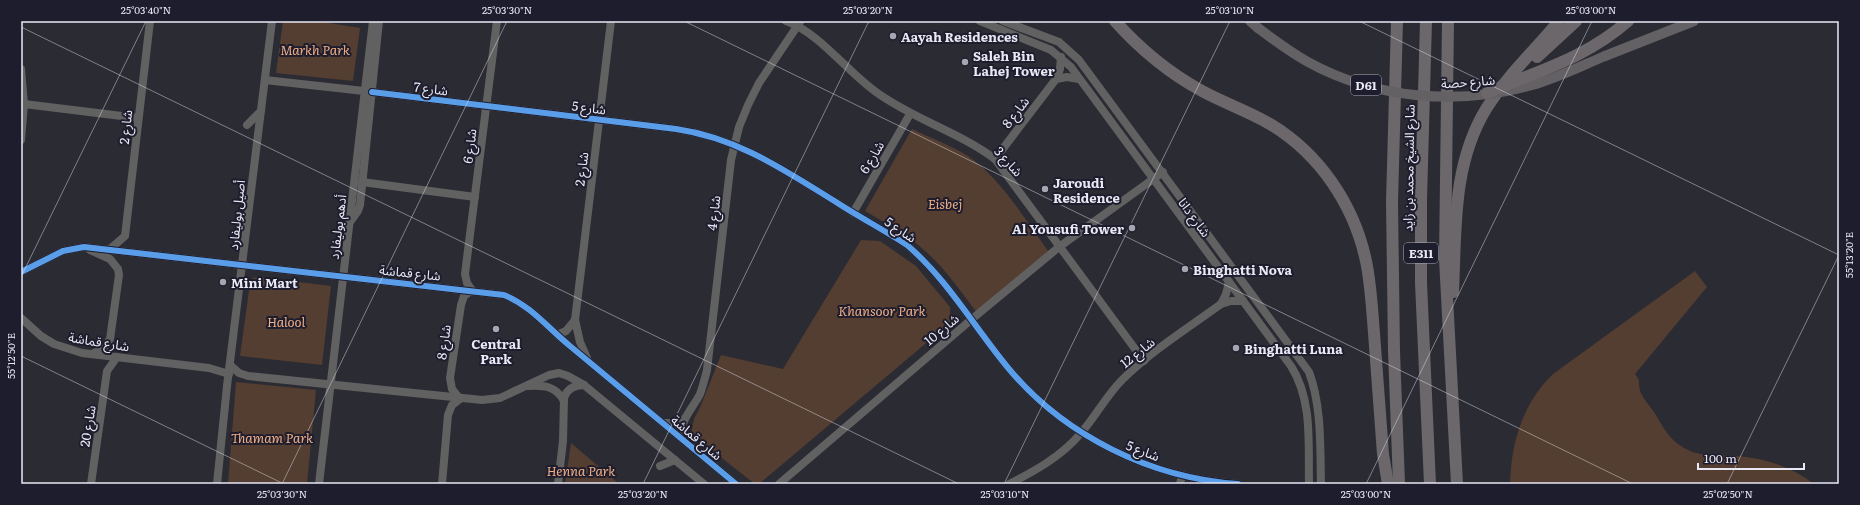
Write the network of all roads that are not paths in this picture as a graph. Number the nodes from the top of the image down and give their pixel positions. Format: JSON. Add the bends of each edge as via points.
{"nodes":[{"id":1,"x":150,"y":21,"type":"edge"},
{"id":2,"x":272,"y":21,"type":"edge"},
{"id":3,"x":373,"y":21,"type":"edge"},
{"id":4,"x":380,"y":21,"type":"edge"},
{"id":5,"x":497,"y":21,"type":"edge"},
{"id":6,"x":611,"y":21,"type":"edge"},
{"id":7,"x":786,"y":21,"type":"edge"},
{"id":8,"x":980,"y":21,"type":"edge"},
{"id":9,"x":1003,"y":21,"type":"edge"},
{"id":10,"x":1397,"y":21,"type":"edge"},
{"id":11,"x":1426,"y":21,"type":"edge"},
{"id":12,"x":1448,"y":21,"type":"edge"},
{"id":13,"x":1560,"y":21,"type":"edge"},
{"id":14,"x":1576,"y":21,"type":"edge"},
{"id":15,"x":1628,"y":21,"type":"edge"},
{"id":16,"x":1694,"y":21,"type":"edge"},
{"id":17,"x":799,"y":23,"type":"edge"},
{"id":18,"x":1118,"y":23,"type":"edge"},
{"id":19,"x":1253,"y":23,"type":"edge"},
{"id":20,"x":370,"y":46,"type":"junction"},
{"id":21,"x":1061,"y":57,"type":"junction"},
{"id":22,"x":375,"y":63,"type":"junction"},
{"id":23,"x":21,"y":69,"type":"edge"},
{"id":24,"x":1056,"y":79,"type":"junction"},
{"id":25,"x":1079,"y":79,"type":"junction"},
{"id":26,"x":265,"y":80,"type":"junction"},
{"id":27,"x":1505,"y":83,"type":"junction"},
{"id":28,"x":22,"y":90,"type":"edge"},
{"id":29,"x":368,"y":92,"type":"junction"},
{"id":30,"x":1488,"y":94,"type":"junction"},
{"id":31,"x":24,"y":104,"type":"junction"},
{"id":32,"x":486,"y":106,"type":"junction"},
{"id":33,"x":261,"y":111,"type":"junction"},
{"id":34,"x":910,"y":114,"type":"junction"},
{"id":35,"x":138,"y":118,"type":"junction"},
{"id":36,"x":599,"y":119,"type":"junction"},
{"id":37,"x":247,"y":125,"type":"dead end"},
{"id":38,"x":368,"y":128,"type":"junction"},
{"id":39,"x":22,"y":131,"type":"edge"},
{"id":40,"x":359,"y":138,"type":"junction"},
{"id":41,"x":21,"y":140,"type":"edge"},
{"id":42,"x":735,"y":144,"type":"junction"},
{"id":43,"x":994,"y":159,"type":"junction"},
{"id":44,"x":1163,"y":172,"type":"junction"},
{"id":45,"x":1152,"y":179,"type":"junction"},
{"id":46,"x":362,"y":182,"type":"junction"},
{"id":47,"x":475,"y":197,"type":"junction"},
{"id":48,"x":853,"y":212,"type":"junction"},
{"id":49,"x":350,"y":223,"type":"junction"},
{"id":50,"x":125,"y":236,"type":"junction"},
{"id":51,"x":84,"y":247,"type":"junction"},
{"id":52,"x":1060,"y":247,"type":"junction"},
{"id":53,"x":110,"y":249,"type":"junction"},
{"id":54,"x":134,"y":252,"type":"junction"},
{"id":55,"x":243,"y":265,"type":"junction"},
{"id":56,"x":21,"y":266,"type":"edge"},
{"id":57,"x":32,"y":267,"type":"junction"},
{"id":58,"x":21,"y":272,"type":"edge"},
{"id":59,"x":465,"y":274,"type":"junction"},
{"id":60,"x":344,"y":276,"type":"junction"},
{"id":61,"x":1229,"y":282,"type":"junction"},
{"id":62,"x":454,"y":288,"type":"junction"},
{"id":63,"x":472,"y":290,"type":"junction"},
{"id":64,"x":1243,"y":301,"type":"junction"},
{"id":65,"x":1221,"y":304,"type":"junction"},
{"id":66,"x":21,"y":318,"type":"edge"},
{"id":67,"x":972,"y":319,"type":"junction"},
{"id":68,"x":575,"y":320,"type":"junction"},
{"id":69,"x":557,"y":335,"type":"junction"},
{"id":70,"x":1451,"y":348,"type":"junction"},
{"id":71,"x":94,"y":355,"type":"junction"},
{"id":72,"x":117,"y":357,"type":"junction"},
{"id":73,"x":1144,"y":361,"type":"junction"},
{"id":74,"x":590,"y":362,"type":"junction"},
{"id":75,"x":230,"y":364,"type":"junction"},
{"id":76,"x":107,"y":371,"type":"junction"},
{"id":77,"x":229,"y":374,"type":"junction"},
{"id":78,"x":330,"y":384,"type":"junction"},
{"id":79,"x":584,"y":385,"type":"junction"},
{"id":80,"x":524,"y":386,"type":"junction"},
{"id":81,"x":435,"y":396,"type":"junction"},
{"id":82,"x":460,"y":399,"type":"junction"},
{"id":83,"x":564,"y":401,"type":"junction"},
{"id":84,"x":448,"y":415,"type":"junction"},
{"id":85,"x":684,"y":419,"type":"junction"},
{"id":86,"x":663,"y":423,"type":"junction"},
{"id":87,"x":1082,"y":433,"type":"junction"},
{"id":88,"x":682,"y":439,"type":"junction"},
{"id":89,"x":675,"y":460,"type":"junction"},
{"id":90,"x":660,"y":466,"type":"dead end"},
{"id":91,"x":1309,"y":474,"type":"junction"},
{"id":92,"x":1182,"y":475,"type":"junction"},
{"id":93,"x":91,"y":484,"type":"edge"},
{"id":94,"x":217,"y":484,"type":"edge"},
{"id":95,"x":319,"y":484,"type":"edge"},
{"id":96,"x":442,"y":484,"type":"edge"},
{"id":97,"x":558,"y":484,"type":"edge"},
{"id":98,"x":704,"y":484,"type":"edge"},
{"id":99,"x":736,"y":484,"type":"edge"},
{"id":100,"x":779,"y":484,"type":"edge"},
{"id":101,"x":1009,"y":484,"type":"edge"},
{"id":102,"x":1180,"y":484,"type":"edge"},
{"id":103,"x":1232,"y":484,"type":"edge"},
{"id":104,"x":1302,"y":484,"type":"edge"},
{"id":105,"x":1309,"y":484,"type":"edge"},
{"id":106,"x":1321,"y":484,"type":"edge"},
{"id":107,"x":1388,"y":484,"type":"edge"},
{"id":108,"x":1399,"y":484,"type":"edge"},
{"id":109,"x":1430,"y":484,"type":"edge"},
{"id":110,"x":1457,"y":484,"type":"edge"}],
"edges":[{"from":1,"to":35,"type":"street","name":"شارع 2"},
{"from":2,"to":26,"type":"street","name":"أصيل بوليفارد"},
{"from":3,"to":20,"type":"street","name":"أدهم بوليفارد"},
{"from":4,"to":22,"type":"street"},
{"from":5,"to":32,"type":"street","name":"شارع 6"},
{"from":6,"to":36,"type":"street","name":"شارع 2"},
{"from":7,"to":17,"type":"street","name":"شارع 3"},
{"from":8,"to":21,"type":"street","name":"شارع دانا","via":[[1051,50]]},
{"from":9,"to":44,"type":"street","name":"شارع دانا","via":[[1051,38],[1073,53]]},
{"from":10,"to":108,"type":"highway","name":"شارع الشيخ محمد بن زايد","number":"E311","via":[[1392,209]]},
{"from":11,"to":109,"type":"highway","name":"شارع الشيخ محمد بن زايد","number":"E311","via":[[1421,276]]},
{"from":12,"to":70,"type":"highway","via":[[1444,254]]},
{"from":13,"to":27,"type":"highway"},
{"from":14,"to":27,"type":"highway"},
{"from":15,"to":30,"type":"highway","bridge":true,"via":[[1578,56]]},
{"from":16,"to":30,"type":"main road","name":"شارع حصة","number":"D61","bridge":true,"via":[[1533,85]]},
{"from":17,"to":34,"type":"street","name":"شارع 3","via":[[875,92]]},
{"from":17,"to":42,"type":"street","name":"شارع 4","via":[[756,89],[739,127]]},
{"from":18,"to":107,"type":"highway","via":[[1152,57],[1186,81],[1286,135],[1315,160],[1348,208],[1362,243],[1369,281],[1383,454]]},
{"from":19,"to":30,"type":"main road","name":"شارع حصة","number":"D61","bridge":true,"via":[[1282,47],[1336,76],[1395,92],[1426,96]]},
{"from":20,"to":22,"type":"street"},
{"from":20,"to":29,"type":"street","name":"أدهم بوليفارد"},
{"from":21,"to":24,"type":"street","name":"شارع 8"},
{"from":21,"to":25,"type":"street","name":"شارع دانا"},
{"from":22,"to":29,"type":"street"},
{"from":23,"to":28,"type":"street"},
{"from":24,"to":25,"type":"street"},
{"from":24,"to":43,"type":"street","name":"شارع 8"},
{"from":25,"to":45,"type":"street","name":"شارع دانا"},
{"from":26,"to":29,"type":"street","name":"شارع 7"},
{"from":26,"to":33,"type":"street","name":"أصيل بوليفارد"},
{"from":27,"to":70,"type":"highway","via":[[1478,123],[1462,167],[1458,199]]},
{"from":28,"to":31,"type":"street"},
{"from":29,"to":32,"type":"street","name":"شارع 7"},
{"from":29,"to":38,"type":"street"},
{"from":29,"to":40,"type":"street","name":"أدهم بوليفارد"},
{"from":31,"to":35,"type":"street"},
{"from":31,"to":39,"type":"street"},
{"from":32,"to":36,"type":"street","name":"شارع 5"},
{"from":32,"to":47,"type":"street","name":"شارع 6"},
{"from":33,"to":37,"type":"street"},
{"from":33,"to":55,"type":"street","name":"أصيل بوليفارد"},
{"from":34,"to":43,"type":"street","name":"شارع 3","via":[[975,146]]},
{"from":34,"to":48,"type":"street","name":"شارع 6"},
{"from":35,"to":50,"type":"street","name":"شارع 2"},
{"from":36,"to":42,"type":"street","name":"شارع 5","via":[[691,131]]},
{"from":36,"to":68,"type":"street","name":"شارع 2"},
{"from":38,"to":40,"type":"street"},
{"from":38,"to":46,"type":"street"},
{"from":39,"to":41,"type":"street"},
{"from":40,"to":49,"type":"street","name":"أدهم بوليفارد"},
{"from":42,"to":48,"type":"street","name":"شارع 5","via":[[769,161]]},
{"from":42,"to":85,"type":"street","name":"شارع 4","via":[[731,160],[707,370],[700,394]]},
{"from":43,"to":52,"type":"street","name":"شارع 3"},
{"from":44,"to":45,"type":"street","name":"شارع 10"},
{"from":44,"to":106,"type":"street","name":"شارع دانا","via":[[1309,372],[1317,401]]},
{"from":45,"to":52,"type":"street","name":"شارع 10"},
{"from":45,"to":61,"type":"street","name":"شارع دانا"},
{"from":46,"to":47,"type":"street"},
{"from":46,"to":49,"type":"street","via":[[358,211]]},
{"from":47,"to":59,"type":"street","name":"شارع 6"},
{"from":48,"to":67,"type":"street","name":"شارع 5","via":[[894,236],[918,255]]},
{"from":49,"to":60,"type":"street","name":"أدهم بوليفارد"},
{"from":50,"to":53,"type":"street"},
{"from":50,"to":54,"type":"street"},
{"from":51,"to":53,"type":"street","name":"شارع قماشة"},
{"from":51,"to":57,"type":"street","name":"شارع قماشة","via":[[63,251]]},
{"from":51,"to":71,"type":"street","via":[[110,259],[119,272],[110,339],[104,348]]},
{"from":52,"to":67,"type":"street","name":"شارع 10"},
{"from":52,"to":73,"type":"street","name":"شارع 3"},
{"from":53,"to":54,"type":"street","name":"شارع قماشة"},
{"from":54,"to":55,"type":"street","name":"شارع قماشة"},
{"from":55,"to":60,"type":"street","name":"شارع قماشة"},
{"from":55,"to":75,"type":"street","name":"أصيل بوليفارد"},
{"from":56,"to":57,"type":"street"},
{"from":57,"to":58,"type":"street","name":"شارع قماشة"},
{"from":59,"to":62,"type":"street"},
{"from":59,"to":63,"type":"street"},
{"from":60,"to":62,"type":"street","name":"شارع قماشة"},
{"from":60,"to":78,"type":"street","name":"أدهم بوليفارد"},
{"from":61,"to":64,"type":"street","name":"شارع دانا"},
{"from":61,"to":65,"type":"street"},
{"from":62,"to":63,"type":"street","name":"شارع قماشة"},
{"from":63,"to":69,"type":"street","name":"شارع قماشة","via":[[513,298]]},
{"from":63,"to":82,"type":"street","name":"شارع 8","via":[[464,296],[461,305],[450,378],[452,390]]},
{"from":64,"to":65,"type":"street","name":"شارع 12"},
{"from":64,"to":91,"type":"street","name":"شارع دانا","via":[[1291,366],[1303,390]]},
{"from":65,"to":73,"type":"street","name":"شارع 12"},
{"from":66,"to":71,"type":"street","name":"شارع قماشة","via":[[54,344],[68,350]]},
{"from":67,"to":87,"type":"street","name":"شارع 5","via":[[1024,385]]},
{"from":67,"to":100,"type":"street","name":"شارع 10"},
{"from":68,"to":69,"type":"street","via":[[566,332]]},
{"from":68,"to":74,"type":"street","name":"شارع 2","via":[[580,342]]},
{"from":69,"to":74,"type":"street","name":"شارع قماشة"},
{"from":70,"to":110,"type":"highway"},
{"from":71,"to":72,"type":"street","name":"شارع قماشة"},
{"from":71,"to":76,"type":"street"},
{"from":72,"to":76,"type":"street","name":"شارع 20"},
{"from":72,"to":77,"type":"street","name":"شارع قماشة","via":[[209,368]]},
{"from":73,"to":87,"type":"street","name":"شارع 12","via":[[1111,393]]},
{"from":74,"to":86,"type":"street","name":"شارع قماشة"},
{"from":75,"to":77,"type":"street","name":"أصيل بوليفارد"},
{"from":75,"to":78,"type":"street","via":[[239,373],[248,376]]},
{"from":76,"to":93,"type":"street","name":"شارع 20"},
{"from":77,"to":94,"type":"street","name":"أصيل بوليفارد"},
{"from":78,"to":81,"type":"street"},
{"from":78,"to":95,"type":"street","name":"أدهم بوليفارد"},
{"from":79,"to":80,"type":"street","via":[[559,373]]},
{"from":79,"to":83,"type":"street","via":[[569,389]]},
{"from":79,"to":89,"type":"street"},
{"from":80,"to":82,"type":"street","via":[[500,398]]},
{"from":80,"to":83,"type":"street","via":[[551,387]]},
{"from":81,"to":82,"type":"street"},
{"from":81,"to":84,"type":"street","via":[[443,404]]},
{"from":82,"to":84,"type":"street","via":[[452,405]]},
{"from":83,"to":97,"type":"street","via":[[565,420]]},
{"from":84,"to":96,"type":"street"},
{"from":85,"to":86,"type":"street","via":[[674,423]]},
{"from":85,"to":88,"type":"street","name":"شارع 4"},
{"from":86,"to":88,"type":"street","name":"شارع قماشة"},
{"from":87,"to":92,"type":"street","name":"شارع 5","via":[[1142,463]]},
{"from":87,"to":101,"type":"street","name":"شارع 12","via":[[1051,460]]},
{"from":88,"to":99,"type":"street","name":"شارع قماشة"},
{"from":89,"to":90,"type":"street"},
{"from":89,"to":98,"type":"street"},
{"from":91,"to":104,"type":"street"},
{"from":91,"to":105,"type":"street","name":"شارع دانا"},
{"from":92,"to":102,"type":"street"},
{"from":92,"to":103,"type":"street","name":"شارع 5"}]}
